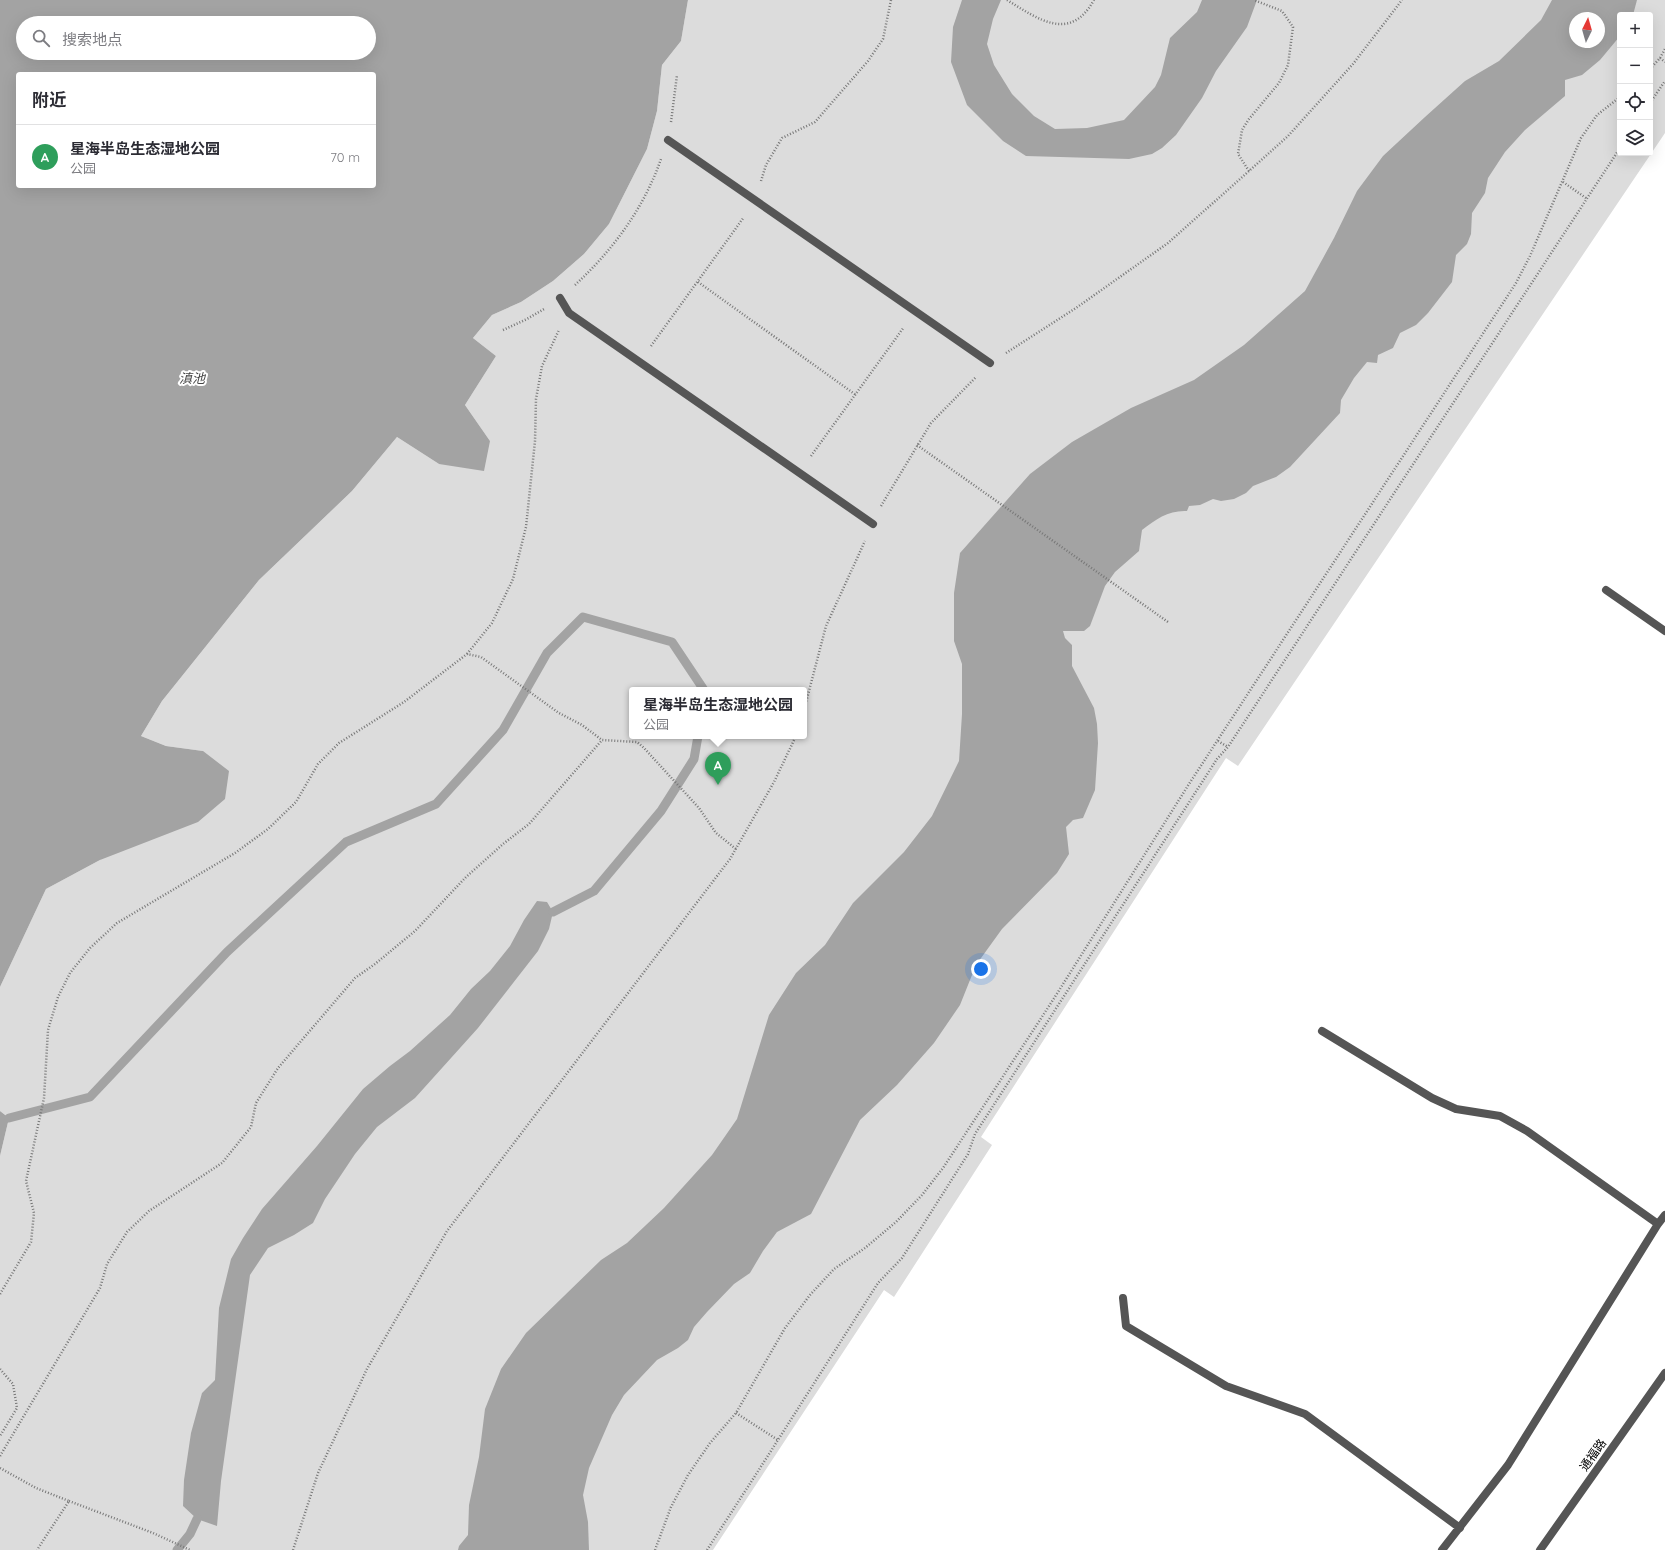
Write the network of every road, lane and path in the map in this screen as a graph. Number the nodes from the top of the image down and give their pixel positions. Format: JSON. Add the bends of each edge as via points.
{"nodes":[{"id":1,"x":891,"y":0,"type":"edge"},
{"id":2,"x":1007,"y":0,"type":"edge"},
{"id":3,"x":1094,"y":0,"type":"edge"},
{"id":4,"x":1254,"y":0,"type":"edge"},
{"id":5,"x":1402,"y":0,"type":"edge"},
{"id":6,"x":1665,"y":49,"type":"edge"},
{"id":7,"x":1660,"y":58,"type":"junction"},
{"id":8,"x":1665,"y":62,"type":"edge"},
{"id":9,"x":1653,"y":66,"type":"edge"},
{"id":10,"x":677,"y":75,"type":"dead end"},
{"id":11,"x":1665,"y":80,"type":"edge"},
{"id":12,"x":1653,"y":98,"type":"edge"},
{"id":13,"x":1617,"y":99,"type":"edge"},
{"id":14,"x":668,"y":140,"type":"junction"},
{"id":15,"x":1617,"y":152,"type":"edge"},
{"id":16,"x":1249,"y":171,"type":"junction"},
{"id":17,"x":1563,"y":182,"type":"junction"},
{"id":18,"x":1586,"y":198,"type":"junction"},
{"id":19,"x":756,"y":200,"type":"junction"},
{"id":20,"x":698,"y":282,"type":"junction"},
{"id":21,"x":560,"y":298,"type":"junction"},
{"id":22,"x":916,"y":312,"type":"junction"},
{"id":23,"x":569,"y":313,"type":"junction"},
{"id":24,"x":503,"y":330,"type":"dead end"},
{"id":25,"x":640,"y":362,"type":"junction"},
{"id":26,"x":990,"y":363,"type":"junction"},
{"id":27,"x":856,"y":395,"type":"junction"},
{"id":28,"x":917,"y":445,"type":"junction"},
{"id":29,"x":799,"y":473,"type":"junction"},
{"id":30,"x":873,"y":524,"type":"junction"},
{"id":31,"x":1606,"y":590,"type":"dead end"},
{"id":32,"x":1168,"y":622,"type":"dead end"},
{"id":33,"x":1665,"y":631,"type":"edge"},
{"id":34,"x":467,"y":654,"type":"junction"},
{"id":35,"x":807,"y":699,"type":"edge"},
{"id":36,"x":795,"y":739,"type":"edge"},
{"id":37,"x":602,"y":740,"type":"junction"},
{"id":38,"x":1218,"y":741,"type":"junction"},
{"id":39,"x":1228,"y":747,"type":"junction"},
{"id":40,"x":736,"y":849,"type":"junction"},
{"id":41,"x":1322,"y":1031,"type":"dead end"},
{"id":42,"x":1665,"y":1215,"type":"edge"},
{"id":43,"x":1658,"y":1224,"type":"junction"},
{"id":44,"x":0,"y":1294,"type":"edge"},
{"id":45,"x":1123,"y":1298,"type":"dead end"},
{"id":46,"x":0,"y":1369,"type":"edge"},
{"id":47,"x":1665,"y":1373,"type":"edge"},
{"id":48,"x":736,"y":1413,"type":"junction"},
{"id":49,"x":0,"y":1436,"type":"edge"},
{"id":50,"x":778,"y":1440,"type":"junction"},
{"id":51,"x":0,"y":1456,"type":"edge"},
{"id":52,"x":0,"y":1468,"type":"edge"},
{"id":53,"x":69,"y":1501,"type":"junction"},
{"id":54,"x":1460,"y":1528,"type":"junction"},
{"id":55,"x":37,"y":1550,"type":"edge"},
{"id":56,"x":190,"y":1550,"type":"edge"},
{"id":57,"x":293,"y":1550,"type":"edge"},
{"id":58,"x":654,"y":1550,"type":"edge"},
{"id":59,"x":707,"y":1550,"type":"edge"},
{"id":60,"x":1442,"y":1550,"type":"edge"},
{"id":61,"x":1540,"y":1550,"type":"edge"}],
"edges":[{"from":1,"to":19,"type":"path","via":[[883,39],[868,61],[815,122],[782,138],[766,165]]},
{"from":2,"to":3,"type":"path","via":[[1038,19],[1059,25],[1073,22],[1090,8]]},
{"from":4,"to":16,"type":"path","via":[[1282,11],[1293,26],[1288,65],[1279,83],[1242,130],[1238,154]]},
{"from":5,"to":16,"type":"path","via":[[1353,64],[1288,136]]},
{"from":6,"to":7,"type":"path"},
{"from":7,"to":8,"type":"path"},
{"from":7,"to":9,"type":"path"},
{"from":10,"to":14,"type":"path"},
{"from":11,"to":12,"type":"path"},
{"from":13,"to":17,"type":"path","via":[[1597,115],[1581,138]]},
{"from":14,"to":19,"type":"street"},
{"from":14,"to":21,"type":"path","via":[[656,175],[618,239],[587,274]]},
{"from":15,"to":18,"type":"path"},
{"from":16,"to":26,"type":"path","via":[[1168,243],[1076,308]]},
{"from":17,"to":18,"type":"path"},
{"from":17,"to":38,"type":"path","via":[[1516,282]]},
{"from":18,"to":39,"type":"path"},
{"from":19,"to":20,"type":"path"},
{"from":19,"to":22,"type":"street"},
{"from":20,"to":25,"type":"path"},
{"from":20,"to":27,"type":"path"},
{"from":21,"to":23,"type":"street"},
{"from":21,"to":24,"type":"path","via":[[527,319]]},
{"from":22,"to":26,"type":"street"},
{"from":22,"to":27,"type":"path"},
{"from":23,"to":25,"type":"street"},
{"from":23,"to":34,"type":"path","via":[[542,366],[536,399],[535,441],[526,527],[513,579],[492,623]]},
{"from":25,"to":29,"type":"street"},
{"from":26,"to":28,"type":"path","via":[[931,423]]},
{"from":27,"to":29,"type":"path"},
{"from":28,"to":30,"type":"path"},
{"from":28,"to":32,"type":"path"},
{"from":29,"to":30,"type":"street"},
{"from":30,"to":35,"type":"path","via":[[826,626]]},
{"from":31,"to":33,"type":"street"},
{"from":34,"to":37,"type":"path","via":[[481,656],[559,713],[582,725]]},
{"from":34,"to":44,"type":"path","via":[[404,702],[339,743],[318,764],[296,802],[268,829],[235,853],[117,923],[90,948],[70,973],[48,1030],[44,1098],[26,1181],[34,1213],[31,1242]]},
{"from":36,"to":40,"type":"path","via":[[774,782]]},
{"from":37,"to":40,"type":"path","via":[[637,742],[699,808],[716,834]]},
{"from":37,"to":51,"type":"path","via":[[529,824],[466,877],[415,931],[355,978],[278,1068],[256,1104],[251,1127],[222,1162],[149,1211],[127,1232],[107,1264],[100,1288]]},
{"from":38,"to":39,"type":"path"},
{"from":38,"to":48,"type":"path","via":[[943,1168],[896,1222],[834,1269],[810,1296],[785,1328]]},
{"from":39,"to":50,"type":"path","via":[[1217,759],[975,1134],[968,1154],[902,1258],[878,1283]]},
{"from":40,"to":57,"type":"path","via":[[447,1231],[367,1369],[318,1473]]},
{"from":41,"to":43,"type":"street","via":[[1432,1098],[1456,1109],[1500,1116],[1527,1131]]},
{"from":42,"to":43,"type":"street"},
{"from":43,"to":54,"type":"street","via":[[1508,1465]]},
{"from":45,"to":54,"type":"street","via":[[1126,1326],[1226,1386],[1305,1414]]},
{"from":46,"to":49,"type":"path","via":[[13,1384],[17,1408]]},
{"from":47,"to":61,"type":"street","name":"通福路"},
{"from":48,"to":50,"type":"path"},
{"from":48,"to":58,"type":"path","via":[[710,1443],[688,1475],[671,1507]]},
{"from":50,"to":59,"type":"path"},
{"from":52,"to":53,"type":"path","via":[[36,1488]]},
{"from":53,"to":55,"type":"path"},
{"from":53,"to":56,"type":"path"},
{"from":54,"to":60,"type":"street"}]}
